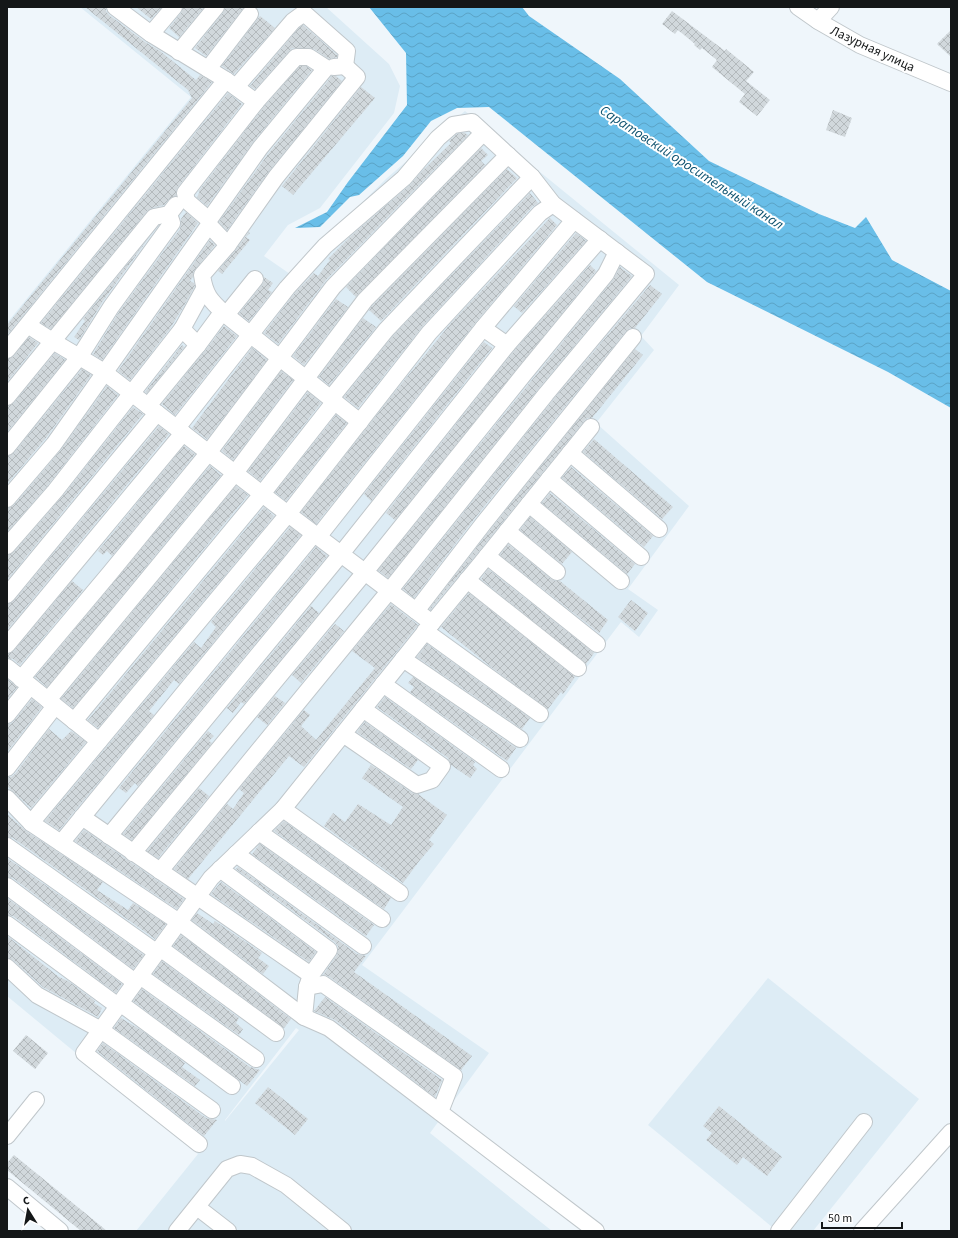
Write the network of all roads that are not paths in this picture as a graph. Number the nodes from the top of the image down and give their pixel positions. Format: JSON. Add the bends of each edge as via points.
{"nodes":[{"id":1,"x":174,"y":7,"type":"edge"},
{"id":2,"x":216,"y":7,"type":"edge"},
{"id":3,"x":798,"y":7,"type":"edge"},
{"id":4,"x":831,"y":7,"type":"edge"},
{"id":5,"x":124,"y":9,"type":"edge"},
{"id":6,"x":250,"y":14,"type":"dead end"},
{"id":7,"x":818,"y":21,"type":"junction"},
{"id":8,"x":151,"y":34,"type":"junction"},
{"id":9,"x":180,"y":52,"type":"junction"},
{"id":10,"x":345,"y":66,"type":"junction"},
{"id":11,"x":326,"y":68,"type":"junction"},
{"id":12,"x":208,"y":69,"type":"junction"},
{"id":13,"x":951,"y":83,"type":"edge"},
{"id":14,"x":231,"y":84,"type":"junction"},
{"id":15,"x":256,"y":102,"type":"junction"},
{"id":16,"x":483,"y":133,"type":"junction"},
{"id":17,"x":508,"y":154,"type":"junction"},
{"id":18,"x":532,"y":176,"type":"junction"},
{"id":19,"x":185,"y":193,"type":"junction"},
{"id":20,"x":553,"y":204,"type":"junction"},
{"id":21,"x":169,"y":214,"type":"junction"},
{"id":22,"x":574,"y":220,"type":"junction"},
{"id":23,"x":209,"y":223,"type":"junction"},
{"id":24,"x":600,"y":239,"type":"junction"},
{"id":25,"x":228,"y":245,"type":"junction"},
{"id":26,"x":617,"y":252,"type":"junction"},
{"id":27,"x":255,"y":279,"type":"dead end"},
{"id":28,"x":204,"y":289,"type":"junction"},
{"id":29,"x":225,"y":313,"type":"junction"},
{"id":30,"x":28,"y":324,"type":"junction"},
{"id":31,"x":482,"y":328,"type":"junction"},
{"id":32,"x":182,"y":329,"type":"junction"},
{"id":33,"x":251,"y":334,"type":"junction"},
{"id":34,"x":633,"y":337,"type":"dead end"},
{"id":35,"x":52,"y":341,"type":"junction"},
{"id":36,"x":198,"y":345,"type":"junction"},
{"id":37,"x":507,"y":345,"type":"junction"},
{"id":38,"x":7,"y":350,"type":"edge"},
{"id":39,"x":80,"y":356,"type":"junction"},
{"id":40,"x":280,"y":357,"type":"junction"},
{"id":41,"x":104,"y":372,"type":"junction"},
{"id":42,"x":307,"y":379,"type":"junction"},
{"id":43,"x":131,"y":393,"type":"junction"},
{"id":44,"x":7,"y":397,"type":"edge"},
{"id":45,"x":333,"y":400,"type":"junction"},
{"id":46,"x":152,"y":409,"type":"junction"},
{"id":47,"x":360,"y":422,"type":"junction"},
{"id":48,"x":591,"y":427,"type":"dead end"},
{"id":49,"x":180,"y":431,"type":"junction"},
{"id":50,"x":7,"y":448,"type":"edge"},
{"id":51,"x":209,"y":452,"type":"junction"},
{"id":52,"x":570,"y":453,"type":"junction"},
{"id":53,"x":235,"y":473,"type":"junction"},
{"id":54,"x":549,"y":479,"type":"junction"},
{"id":55,"x":262,"y":494,"type":"junction"},
{"id":56,"x":7,"y":500,"type":"edge"},
{"id":57,"x":529,"y":504,"type":"junction"},
{"id":58,"x":288,"y":514,"type":"junction"},
{"id":59,"x":659,"y":529,"type":"dead end"},
{"id":60,"x":507,"y":531,"type":"junction"},
{"id":61,"x":316,"y":535,"type":"junction"},
{"id":62,"x":7,"y":546,"type":"edge"},
{"id":63,"x":340,"y":554,"type":"junction"},
{"id":64,"x":487,"y":556,"type":"junction"},
{"id":65,"x":641,"y":557,"type":"dead end"},
{"id":66,"x":365,"y":572,"type":"junction"},
{"id":67,"x":557,"y":572,"type":"dead end"},
{"id":68,"x":467,"y":580,"type":"junction"},
{"id":69,"x":621,"y":581,"type":"dead end"},
{"id":70,"x":390,"y":590,"type":"junction"},
{"id":71,"x":7,"y":595,"type":"edge"},
{"id":72,"x":416,"y":611,"type":"junction"},
{"id":73,"x":428,"y":627,"type":"junction"},
{"id":74,"x":597,"y":644,"type":"dead end"},
{"id":75,"x":7,"y":645,"type":"edge"},
{"id":76,"x":403,"y":659,"type":"junction"},
{"id":77,"x":7,"y":667,"type":"edge"},
{"id":78,"x":578,"y":668,"type":"dead end"},
{"id":79,"x":26,"y":682,"type":"junction"},
{"id":80,"x":383,"y":684,"type":"junction"},
{"id":81,"x":52,"y":703,"type":"junction"},
{"id":82,"x":363,"y":709,"type":"junction"},
{"id":83,"x":540,"y":714,"type":"dead end"},
{"id":84,"x":7,"y":715,"type":"edge"},
{"id":85,"x":74,"y":721,"type":"junction"},
{"id":86,"x":343,"y":734,"type":"junction"},
{"id":87,"x":520,"y":740,"type":"dead end"},
{"id":88,"x":99,"y":741,"type":"junction"},
{"id":89,"x":7,"y":768,"type":"edge"},
{"id":90,"x":501,"y":769,"type":"dead end"},
{"id":91,"x":8,"y":800,"type":"edge"},
{"id":92,"x":283,"y":809,"type":"junction"},
{"id":93,"x":82,"y":817,"type":"junction"},
{"id":94,"x":31,"y":824,"type":"junction"},
{"id":95,"x":259,"y":832,"type":"junction"},
{"id":96,"x":109,"y":836,"type":"junction"},
{"id":97,"x":61,"y":843,"type":"junction"},
{"id":98,"x":7,"y":846,"type":"edge"},
{"id":99,"x":133,"y":853,"type":"junction"},
{"id":100,"x":236,"y":854,"type":"junction"},
{"id":101,"x":220,"y":869,"type":"junction"},
{"id":102,"x":160,"y":871,"type":"junction"},
{"id":103,"x":7,"y":886,"type":"edge"},
{"id":104,"x":400,"y":893,"type":"dead end"},
{"id":105,"x":197,"y":897,"type":"junction"},
{"id":106,"x":382,"y":919,"type":"dead end"},
{"id":107,"x":179,"y":922,"type":"junction"},
{"id":108,"x":7,"y":924,"type":"edge"},
{"id":109,"x":363,"y":946,"type":"dead end"},
{"id":110,"x":158,"y":950,"type":"junction"},
{"id":111,"x":7,"y":967,"type":"edge"},
{"id":112,"x":138,"y":979,"type":"junction"},
{"id":113,"x":309,"y":981,"type":"junction"},
{"id":114,"x":119,"y":1004,"type":"junction"},
{"id":115,"x":304,"y":1017,"type":"junction"},
{"id":116,"x":101,"y":1030,"type":"junction"},
{"id":117,"x":276,"y":1033,"type":"dead end"},
{"id":118,"x":256,"y":1059,"type":"dead end"},
{"id":119,"x":232,"y":1086,"type":"dead end"},
{"id":120,"x":36,"y":1100,"type":"dead end"},
{"id":121,"x":212,"y":1110,"type":"dead end"},
{"id":122,"x":440,"y":1112,"type":"junction"},
{"id":123,"x":864,"y":1122,"type":"dead end"},
{"id":124,"x":951,"y":1132,"type":"edge"},
{"id":125,"x":7,"y":1136,"type":"edge"},
{"id":126,"x":198,"y":1144,"type":"dead end"},
{"id":127,"x":7,"y":1187,"type":"edge"},
{"id":128,"x":197,"y":1207,"type":"junction"},
{"id":129,"x":60,"y":1231,"type":"edge"},
{"id":130,"x":177,"y":1231,"type":"edge"},
{"id":131,"x":228,"y":1231,"type":"edge"},
{"id":132,"x":343,"y":1231,"type":"edge"},
{"id":133,"x":596,"y":1231,"type":"edge"},
{"id":134,"x":779,"y":1231,"type":"edge"},
{"id":135,"x":862,"y":1231,"type":"edge"}],
"edges":[{"from":1,"to":8,"type":"street"},
{"from":2,"to":9,"type":"street"},
{"from":3,"to":7,"type":"street","name":"Лазурная улица"},
{"from":4,"to":7,"type":"street"},
{"from":5,"to":8,"type":"street"},
{"from":6,"to":12,"type":"street"},
{"from":7,"to":13,"type":"street","name":"Лазурная улица","via":[[860,44]]},
{"from":8,"to":9,"type":"street"},
{"from":9,"to":12,"type":"street"},
{"from":10,"to":11,"type":"street"},
{"from":10,"to":14,"type":"street","via":[[347,51],[304,13]]},
{"from":10,"to":25,"type":"street","via":[[357,76],[276,177]]},
{"from":11,"to":15,"type":"street","via":[[309,57],[296,57]]},
{"from":11,"to":23,"type":"street","via":[[260,148]]},
{"from":12,"to":14,"type":"street"},
{"from":14,"to":15,"type":"street"},
{"from":14,"to":30,"type":"street"},
{"from":15,"to":19,"type":"street"},
{"from":16,"to":17,"type":"street"},
{"from":16,"to":33,"type":"street","via":[[472,122],[453,125],[438,138],[404,178],[325,246],[287,288]]},
{"from":16,"to":40,"type":"street","via":[[333,287]]},
{"from":17,"to":18,"type":"street"},
{"from":17,"to":42,"type":"street","via":[[365,300]]},
{"from":18,"to":20,"type":"street"},
{"from":18,"to":45,"type":"street","via":[[386,330]]},
{"from":19,"to":21,"type":"street"},
{"from":19,"to":23,"type":"street","via":[[187,201]]},
{"from":20,"to":22,"type":"street"},
{"from":20,"to":47,"type":"street","via":[[540,213],[430,333]]},
{"from":21,"to":35,"type":"street","via":[[154,217]]},
{"from":21,"to":39,"type":"street","via":[[172,223],[111,307]]},
{"from":22,"to":24,"type":"street"},
{"from":22,"to":31,"type":"street"},
{"from":23,"to":25,"type":"street"},
{"from":23,"to":41,"type":"street"},
{"from":24,"to":26,"type":"street"},
{"from":24,"to":37,"type":"street"},
{"from":25,"to":28,"type":"street","via":[[202,275]]},
{"from":26,"to":66,"type":"street","via":[[606,274]]},
{"from":26,"to":70,"type":"street","via":[[646,274],[546,394]]},
{"from":27,"to":29,"type":"street"},
{"from":28,"to":29,"type":"street","via":[[213,303]]},
{"from":28,"to":32,"type":"street"},
{"from":29,"to":33,"type":"street"},
{"from":29,"to":36,"type":"street"},
{"from":30,"to":35,"type":"street"},
{"from":30,"to":38,"type":"street"},
{"from":31,"to":37,"type":"street"},
{"from":31,"to":61,"type":"street"},
{"from":32,"to":36,"type":"street"},
{"from":32,"to":43,"type":"street"},
{"from":33,"to":40,"type":"street"},
{"from":33,"to":49,"type":"street"},
{"from":34,"to":72,"type":"street"},
{"from":35,"to":39,"type":"street"},
{"from":35,"to":44,"type":"street"},
{"from":36,"to":46,"type":"street"},
{"from":37,"to":63,"type":"street"},
{"from":39,"to":41,"type":"street"},
{"from":39,"to":50,"type":"street"},
{"from":40,"to":42,"type":"street"},
{"from":40,"to":51,"type":"street"},
{"from":41,"to":43,"type":"street"},
{"from":41,"to":56,"type":"street","via":[[54,444]]},
{"from":42,"to":45,"type":"street"},
{"from":42,"to":53,"type":"street"},
{"from":43,"to":46,"type":"street"},
{"from":43,"to":62,"type":"street","via":[[55,491]]},
{"from":45,"to":47,"type":"street"},
{"from":45,"to":55,"type":"street"},
{"from":46,"to":49,"type":"street"},
{"from":46,"to":71,"type":"street"},
{"from":47,"to":58,"type":"street"},
{"from":48,"to":52,"type":"street"},
{"from":49,"to":51,"type":"street"},
{"from":49,"to":75,"type":"street"},
{"from":51,"to":53,"type":"street"},
{"from":51,"to":79,"type":"street","via":[[110,573]]},
{"from":52,"to":54,"type":"street"},
{"from":52,"to":59,"type":"street"},
{"from":53,"to":55,"type":"street"},
{"from":53,"to":81,"type":"street"},
{"from":54,"to":57,"type":"street"},
{"from":54,"to":65,"type":"street"},
{"from":55,"to":58,"type":"street"},
{"from":55,"to":85,"type":"street"},
{"from":57,"to":60,"type":"street"},
{"from":57,"to":69,"type":"street"},
{"from":58,"to":61,"type":"street"},
{"from":58,"to":88,"type":"street"},
{"from":60,"to":64,"type":"street"},
{"from":60,"to":67,"type":"street"},
{"from":61,"to":63,"type":"street"},
{"from":61,"to":93,"type":"street"},
{"from":63,"to":66,"type":"street"},
{"from":63,"to":96,"type":"street"},
{"from":64,"to":68,"type":"street"},
{"from":64,"to":74,"type":"street"},
{"from":66,"to":70,"type":"street"},
{"from":66,"to":99,"type":"street"},
{"from":68,"to":73,"type":"street"},
{"from":68,"to":78,"type":"street"},
{"from":70,"to":72,"type":"street"},
{"from":70,"to":102,"type":"street"},
{"from":72,"to":73,"type":"street"},
{"from":73,"to":76,"type":"street"},
{"from":73,"to":83,"type":"street"},
{"from":76,"to":80,"type":"street"},
{"from":76,"to":87,"type":"street"},
{"from":77,"to":79,"type":"street"},
{"from":79,"to":81,"type":"street"},
{"from":79,"to":84,"type":"street"},
{"from":80,"to":82,"type":"street"},
{"from":80,"to":90,"type":"street"},
{"from":81,"to":85,"type":"street"},
{"from":81,"to":89,"type":"street"},
{"from":82,"to":86,"type":"street"},
{"from":82,"to":86,"type":"street","via":[[442,766],[432,780],[417,785]]},
{"from":85,"to":88,"type":"street"},
{"from":86,"to":92,"type":"street"},
{"from":88,"to":94,"type":"street"},
{"from":91,"to":94,"type":"street"},
{"from":92,"to":95,"type":"street"},
{"from":92,"to":104,"type":"street"},
{"from":93,"to":96,"type":"street"},
{"from":93,"to":97,"type":"street"},
{"from":94,"to":97,"type":"street"},
{"from":95,"to":100,"type":"street"},
{"from":95,"to":106,"type":"street"},
{"from":96,"to":99,"type":"street"},
{"from":97,"to":107,"type":"street"},
{"from":98,"to":110,"type":"street"},
{"from":99,"to":102,"type":"street"},
{"from":100,"to":101,"type":"street"},
{"from":100,"to":109,"type":"street"},
{"from":101,"to":105,"type":"street"},
{"from":101,"to":113,"type":"street","via":[[329,950]]},
{"from":102,"to":105,"type":"street"},
{"from":103,"to":112,"type":"street"},
{"from":105,"to":107,"type":"street"},
{"from":105,"to":113,"type":"street"},
{"from":107,"to":110,"type":"street"},
{"from":107,"to":115,"type":"street"},
{"from":108,"to":114,"type":"street"},
{"from":110,"to":112,"type":"street"},
{"from":110,"to":117,"type":"street"},
{"from":111,"to":116,"type":"street","via":[[37,995]]},
{"from":112,"to":114,"type":"street"},
{"from":112,"to":118,"type":"street"},
{"from":113,"to":115,"type":"street"},
{"from":113,"to":122,"type":"street","via":[[323,984],[454,1076]]},
{"from":114,"to":116,"type":"street"},
{"from":114,"to":119,"type":"street"},
{"from":115,"to":122,"type":"street","via":[[329,1028]]},
{"from":116,"to":121,"type":"street"},
{"from":116,"to":126,"type":"street","via":[[84,1053]]},
{"from":120,"to":125,"type":"street"},
{"from":122,"to":133,"type":"street"},
{"from":123,"to":134,"type":"street"},
{"from":124,"to":135,"type":"street"},
{"from":127,"to":129,"type":"street"},
{"from":128,"to":130,"type":"street"},
{"from":128,"to":131,"type":"street"},
{"from":128,"to":132,"type":"street","via":[[227,1169],[240,1164],[252,1166],[286,1185]]}]}
